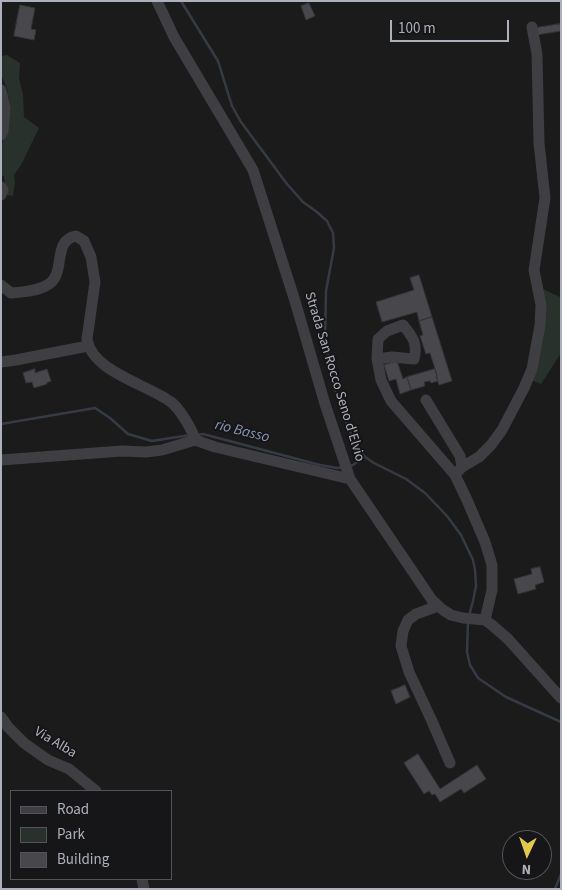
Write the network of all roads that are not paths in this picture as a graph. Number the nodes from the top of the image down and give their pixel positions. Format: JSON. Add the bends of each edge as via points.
{"nodes":[{"id":1,"x":157,"y":1,"type":"edge"},
{"id":2,"x":532,"y":27,"type":"dead end"},
{"id":3,"x":1,"y":90,"type":"edge"},
{"id":4,"x":1,"y":135,"type":"edge"},
{"id":5,"x":1,"y":187,"type":"edge"},
{"id":6,"x":1,"y":195,"type":"edge"},
{"id":7,"x":1,"y":285,"type":"edge"},
{"id":8,"x":88,"y":346,"type":"junction"},
{"id":9,"x":377,"y":359,"type":"dead end"},
{"id":10,"x":1,"y":362,"type":"edge"},
{"id":11,"x":426,"y":400,"type":"dead end"},
{"id":12,"x":193,"y":436,"type":"junction"},
{"id":13,"x":1,"y":460,"type":"edge"},
{"id":14,"x":347,"y":471,"type":"junction"},
{"id":15,"x":458,"y":471,"type":"junction"},
{"id":16,"x":441,"y":608,"type":"junction"},
{"id":17,"x":482,"y":620,"type":"junction"},
{"id":18,"x":561,"y":698,"type":"edge"},
{"id":19,"x":1,"y":717,"type":"edge"},
{"id":20,"x":450,"y":763,"type":"dead end"},
{"id":21,"x":95,"y":790,"type":"edge"}],
"edges":[{"from":1,"to":14,"type":"street","name":"Strada San Rocco Seno d'Elvio","via":[[174,37],[253,170]]},
{"from":2,"to":15,"type":"street","via":[[537,54],[539,143],[545,198],[534,270],[541,305],[540,325],[532,369],[502,430],[480,457]]},
{"from":3,"to":4,"type":"street","via":[[5,108]]},
{"from":5,"to":6,"type":"street"},
{"from":7,"to":8,"type":"street","via":[[11,293],[30,292],[48,285],[58,273],[64,243],[76,236],[84,241],[91,257],[95,282]]},
{"from":8,"to":10,"type":"street"},
{"from":8,"to":12,"type":"street","via":[[100,362],[113,371],[172,402],[188,423]]},
{"from":9,"to":15,"type":"street","via":[[381,380],[391,401]]},
{"from":11,"to":15,"type":"street","via":[[460,456]]},
{"from":12,"to":13,"type":"street","via":[[162,450]]},
{"from":12,"to":14,"type":"street","via":[[215,447]]},
{"from":14,"to":16,"type":"street","name":"Strada San Rocco Seno d'Elvio","via":[[432,600]]},
{"from":15,"to":17,"type":"street","via":[[492,565],[492,590]]},
{"from":16,"to":17,"type":"street","via":[[457,617]]},
{"from":16,"to":20,"type":"street","via":[[416,614],[408,620],[401,646],[409,672]]},
{"from":17,"to":18,"type":"street","via":[[508,639]]},
{"from":19,"to":21,"type":"street","name":"Via Alba","via":[[24,743],[48,760],[69,769]]}]}
